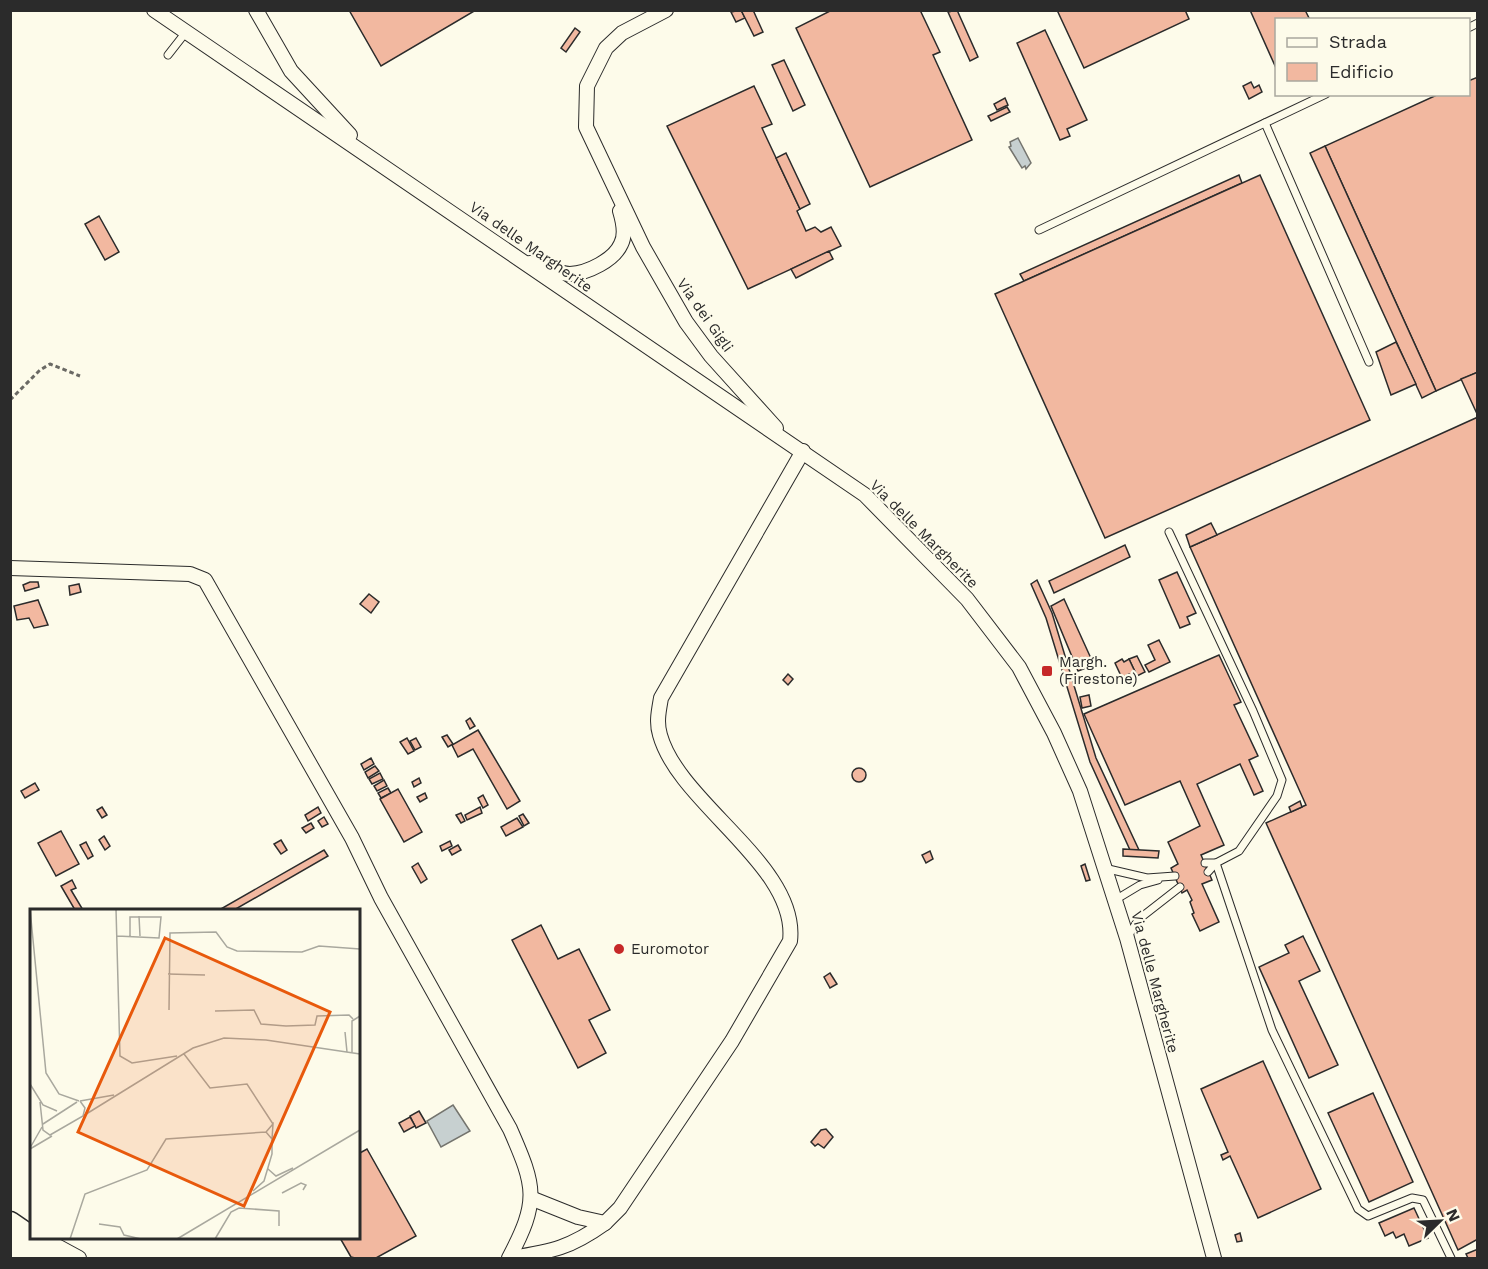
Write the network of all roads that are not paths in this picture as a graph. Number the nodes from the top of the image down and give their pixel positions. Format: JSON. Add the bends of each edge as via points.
{"nodes":[{"id":1,"x":154,"y":10,"type":"edge"},
{"id":2,"x":256,"y":10,"type":"edge"},
{"id":3,"x":666,"y":10,"type":"edge"},
{"id":4,"x":186,"y":32,"type":"junction"},
{"id":5,"x":168,"y":55,"type":"dead end"},
{"id":6,"x":1322,"y":96,"type":"edge"},
{"id":7,"x":1265,"y":123,"type":"junction"},
{"id":8,"x":378,"y":161,"type":"junction"},
{"id":9,"x":615,"y":192,"type":"junction"},
{"id":10,"x":1039,"y":230,"type":"dead end"},
{"id":11,"x":522,"y":261,"type":"junction"},
{"id":12,"x":1369,"y":362,"type":"dead end"},
{"id":13,"x":789,"y":442,"type":"junction"},
{"id":14,"x":803,"y":451,"type":"junction"},
{"id":15,"x":1168,"y":532,"type":"dead end"},
{"id":16,"x":10,"y":568,"type":"edge"},
{"id":17,"x":1205,"y":863,"type":"dead end"},
{"id":18,"x":1216,"y":863,"type":"junction"},
{"id":19,"x":1104,"y":867,"type":"junction"},
{"id":20,"x":1208,"y":872,"type":"dead end"},
{"id":21,"x":1180,"y":887,"type":"dead end"},
{"id":22,"x":1115,"y":900,"type":"junction"},
{"id":23,"x":1127,"y":938,"type":"junction"},
{"id":24,"x":533,"y":1199,"type":"junction"},
{"id":25,"x":605,"y":1223,"type":"junction"},
{"id":26,"x":16,"y":1232,"type":"edge"},
{"id":27,"x":41,"y":1239,"type":"edge"},
{"id":28,"x":30,"y":1258,"type":"edge"},
{"id":29,"x":61,"y":1258,"type":"edge"},
{"id":30,"x":79,"y":1258,"type":"edge"},
{"id":31,"x":510,"y":1258,"type":"edge"},
{"id":32,"x":1214,"y":1258,"type":"edge"},
{"id":33,"x":1451,"y":1258,"type":"edge"}],
"edges":[{"from":1,"to":4,"type":"street","name":"Via delle Margherite"},
{"from":2,"to":8,"type":"street","via":[[291,71]]},
{"from":3,"to":9,"type":"street","name":"Via dei Gigli","via":[[622,33],[606,48],[586,86],[586,127]]},
{"from":4,"to":5,"type":"lane"},
{"from":4,"to":8,"type":"street","name":"Via delle Margherite"},
{"from":6,"to":7,"type":"lane"},
{"from":7,"to":10,"type":"lane"},
{"from":7,"to":12,"type":"lane"},
{"from":8,"to":11,"type":"street","name":"Via delle Margherite"},
{"from":9,"to":11,"type":"street","name":"Via dei Gigli","via":[[623,223],[622,243],[599,265],[568,274]]},
{"from":9,"to":13,"type":"street","name":"Via dei Gigli","via":[[686,322],[711,356]]},
{"from":11,"to":13,"type":"street","name":"Via delle Margherite"},
{"from":13,"to":14,"type":"street","name":"Via delle Margherite"},
{"from":14,"to":19,"type":"street","name":"Via delle Margherite","via":[[865,495],[967,599],[1019,667],[1080,790]]},
{"from":14,"to":25,"type":"street","via":[[661,698],[657,717],[670,757],[778,891],[792,926],[790,940],[732,1041],[620,1208]]},
{"from":15,"to":18,"type":"lane","via":[[1282,780],[1277,796],[1239,851]]},
{"from":16,"to":24,"type":"street","via":[[190,574],[205,580],[352,838],[381,898],[510,1129],[528,1169]]},
{"from":17,"to":18,"type":"lane"},
{"from":18,"to":20,"type":"lane"},
{"from":18,"to":33,"type":"lane","via":[[1272,1030],[1358,1209],[1368,1216],[1412,1198],[1423,1200]]},
{"from":19,"to":22,"type":"street","name":"Via delle Margherite"},
{"from":19,"to":22,"type":"lane","via":[[1147,878],[1175,876],[1140,885]]},
{"from":21,"to":23,"type":"lane","via":[[1138,919]]},
{"from":22,"to":23,"type":"street","name":"Via delle Margherite"},
{"from":23,"to":32,"type":"street","name":"Via delle Margherite"},
{"from":24,"to":25,"type":"street"},
{"from":24,"to":31,"type":"street","via":[[526,1227]]},
{"from":25,"to":31,"type":"street","via":[[579,1242]]},
{"from":26,"to":28,"type":"main road"},
{"from":26,"to":29,"type":"main road"},
{"from":27,"to":30,"type":"street"}]}
